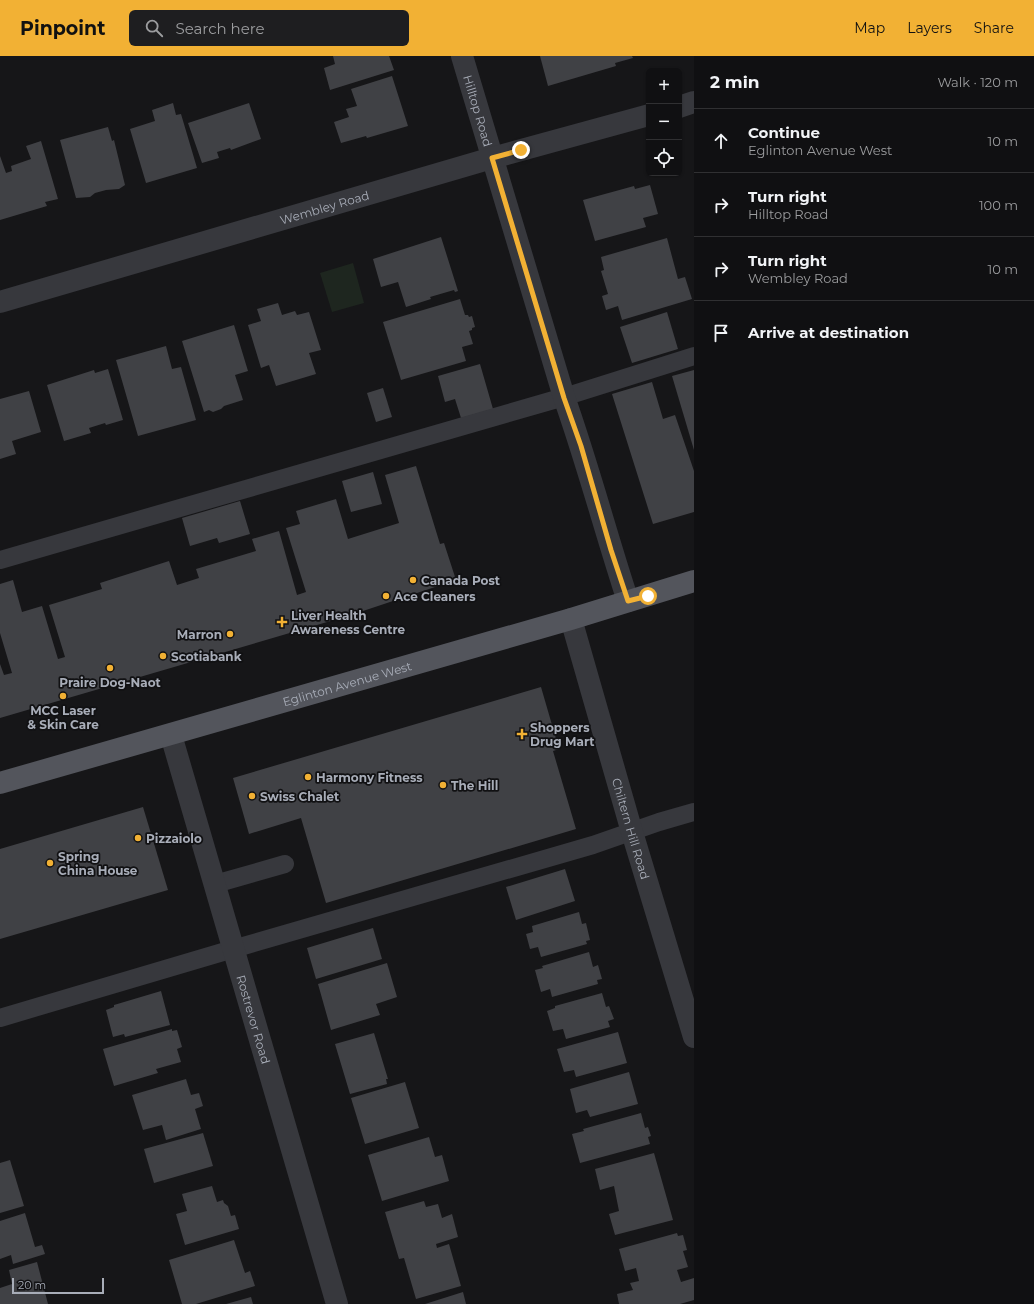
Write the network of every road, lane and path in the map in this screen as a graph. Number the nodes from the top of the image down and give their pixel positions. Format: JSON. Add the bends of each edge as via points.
{"nodes":[{"id":1,"x":462,"y":56,"type":"edge"},
{"id":2,"x":694,"y":102,"type":"edge"},
{"id":3,"x":682,"y":106,"type":"edge"},
{"id":4,"x":646,"y":116,"type":"edge"},
{"id":5,"x":492,"y":158,"type":"junction"},
{"id":6,"x":0,"y":302,"type":"edge"},
{"id":7,"x":694,"y":356,"type":"edge"},
{"id":8,"x":564,"y":398,"type":"junction"},
{"id":9,"x":0,"y":560,"type":"edge"},
{"id":10,"x":694,"y":581,"type":"edge"},
{"id":11,"x":628,"y":601,"type":"junction"},
{"id":12,"x":571,"y":619,"type":"junction"},
{"id":13,"x":171,"y":735,"type":"junction"},
{"id":14,"x":0,"y":783,"type":"edge"},
{"id":15,"x":694,"y":812,"type":"edge"},
{"id":16,"x":632,"y":832,"type":"junction"},
{"id":17,"x":285,"y":864,"type":"dead end"},
{"id":18,"x":215,"y":884,"type":"junction"},
{"id":19,"x":233,"y":949,"type":"junction"},
{"id":20,"x":0,"y":1018,"type":"edge"},
{"id":21,"x":694,"y":1037,"type":"edge"},
{"id":22,"x":337,"y":1304,"type":"edge"}],
"edges":[{"from":1,"to":5,"type":"street","name":"Hilltop Road"},
{"from":2,"to":3,"type":"street"},
{"from":4,"to":5,"type":"street","name":"Wembley Road"},
{"from":5,"to":6,"type":"street","name":"Wembley Road"},
{"from":5,"to":8,"type":"street","name":"Hilltop Road"},
{"from":7,"to":8,"type":"lane"},
{"from":8,"to":9,"type":"lane"},
{"from":8,"to":11,"type":"street","name":"Hilltop Road"},
{"from":10,"to":11,"type":"main road","name":"Eglinton Avenue West"},
{"from":11,"to":12,"type":"main road","name":"Eglinton Avenue West"},
{"from":12,"to":13,"type":"main road","name":"Eglinton Avenue West"},
{"from":12,"to":16,"type":"street","name":"Chiltern Hill Road"},
{"from":13,"to":14,"type":"main road","name":"Eglinton Avenue West"},
{"from":13,"to":18,"type":"street","name":"Rostrevor Road"},
{"from":15,"to":16,"type":"lane"},
{"from":16,"to":19,"type":"lane"},
{"from":16,"to":21,"type":"street","name":"Chiltern Hill Road"},
{"from":17,"to":18,"type":"lane"},
{"from":18,"to":19,"type":"street","name":"Rostrevor Road"},
{"from":19,"to":20,"type":"lane"},
{"from":19,"to":22,"type":"street","name":"Rostrevor Road"}]}
